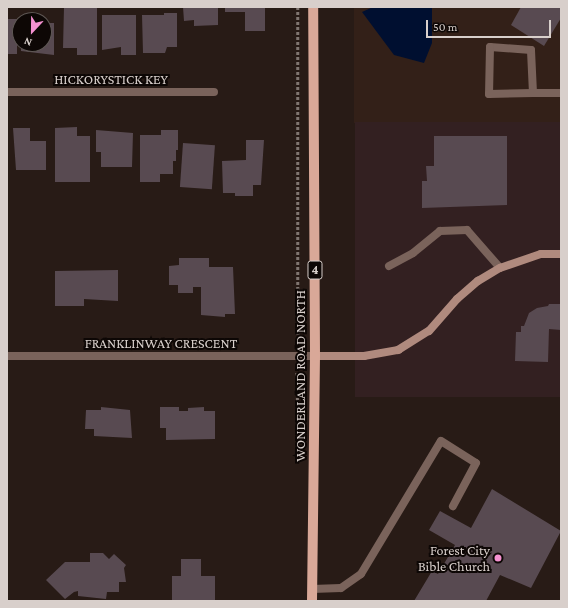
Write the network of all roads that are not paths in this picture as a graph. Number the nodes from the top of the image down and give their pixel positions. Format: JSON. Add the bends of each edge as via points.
{"nodes":[{"id":1,"x":312,"y":7,"type":"edge"},
{"id":2,"x":7,"y":92,"type":"edge"},
{"id":3,"x":214,"y":92,"type":"dead end"},
{"id":4,"x":561,"y":92,"type":"edge"},
{"id":5,"x":533,"y":93,"type":"junction"},
{"id":6,"x":561,"y":254,"type":"edge"},
{"id":7,"x":388,"y":266,"type":"dead end"},
{"id":8,"x":500,"y":268,"type":"junction"},
{"id":9,"x":7,"y":356,"type":"edge"},
{"id":10,"x":315,"y":356,"type":"junction"},
{"id":11,"x":453,"y":506,"type":"dead end"},
{"id":12,"x":312,"y":589,"type":"junction"},
{"id":13,"x":312,"y":601,"type":"edge"}],
"edges":[{"from":1,"to":10,"type":"main road","name":"WONDERLAND ROAD NORTH","number":"4"},
{"from":2,"to":3,"type":"street","name":"HICKORYSTICK KEY"},
{"from":4,"to":5,"type":"street"},
{"from":5,"to":5,"type":"street","via":[[489,94],[490,47],[531,50]]},
{"from":6,"to":8,"type":"street","via":[[541,254]]},
{"from":7,"to":8,"type":"street","via":[[413,253],[440,231],[467,230]]},
{"from":8,"to":10,"type":"street","via":[[478,281],[462,295],[429,331],[398,350],[364,356]]},
{"from":9,"to":10,"type":"street","name":"FRANKLINWAY CRESCENT"},
{"from":10,"to":12,"type":"main road","name":"WONDERLAND ROAD NORTH","number":"4"},
{"from":11,"to":12,"type":"street","via":[[476,464],[441,441],[360,574],[341,588]]},
{"from":12,"to":13,"type":"main road","name":"WONDERLAND ROAD NORTH","number":"4"}]}
